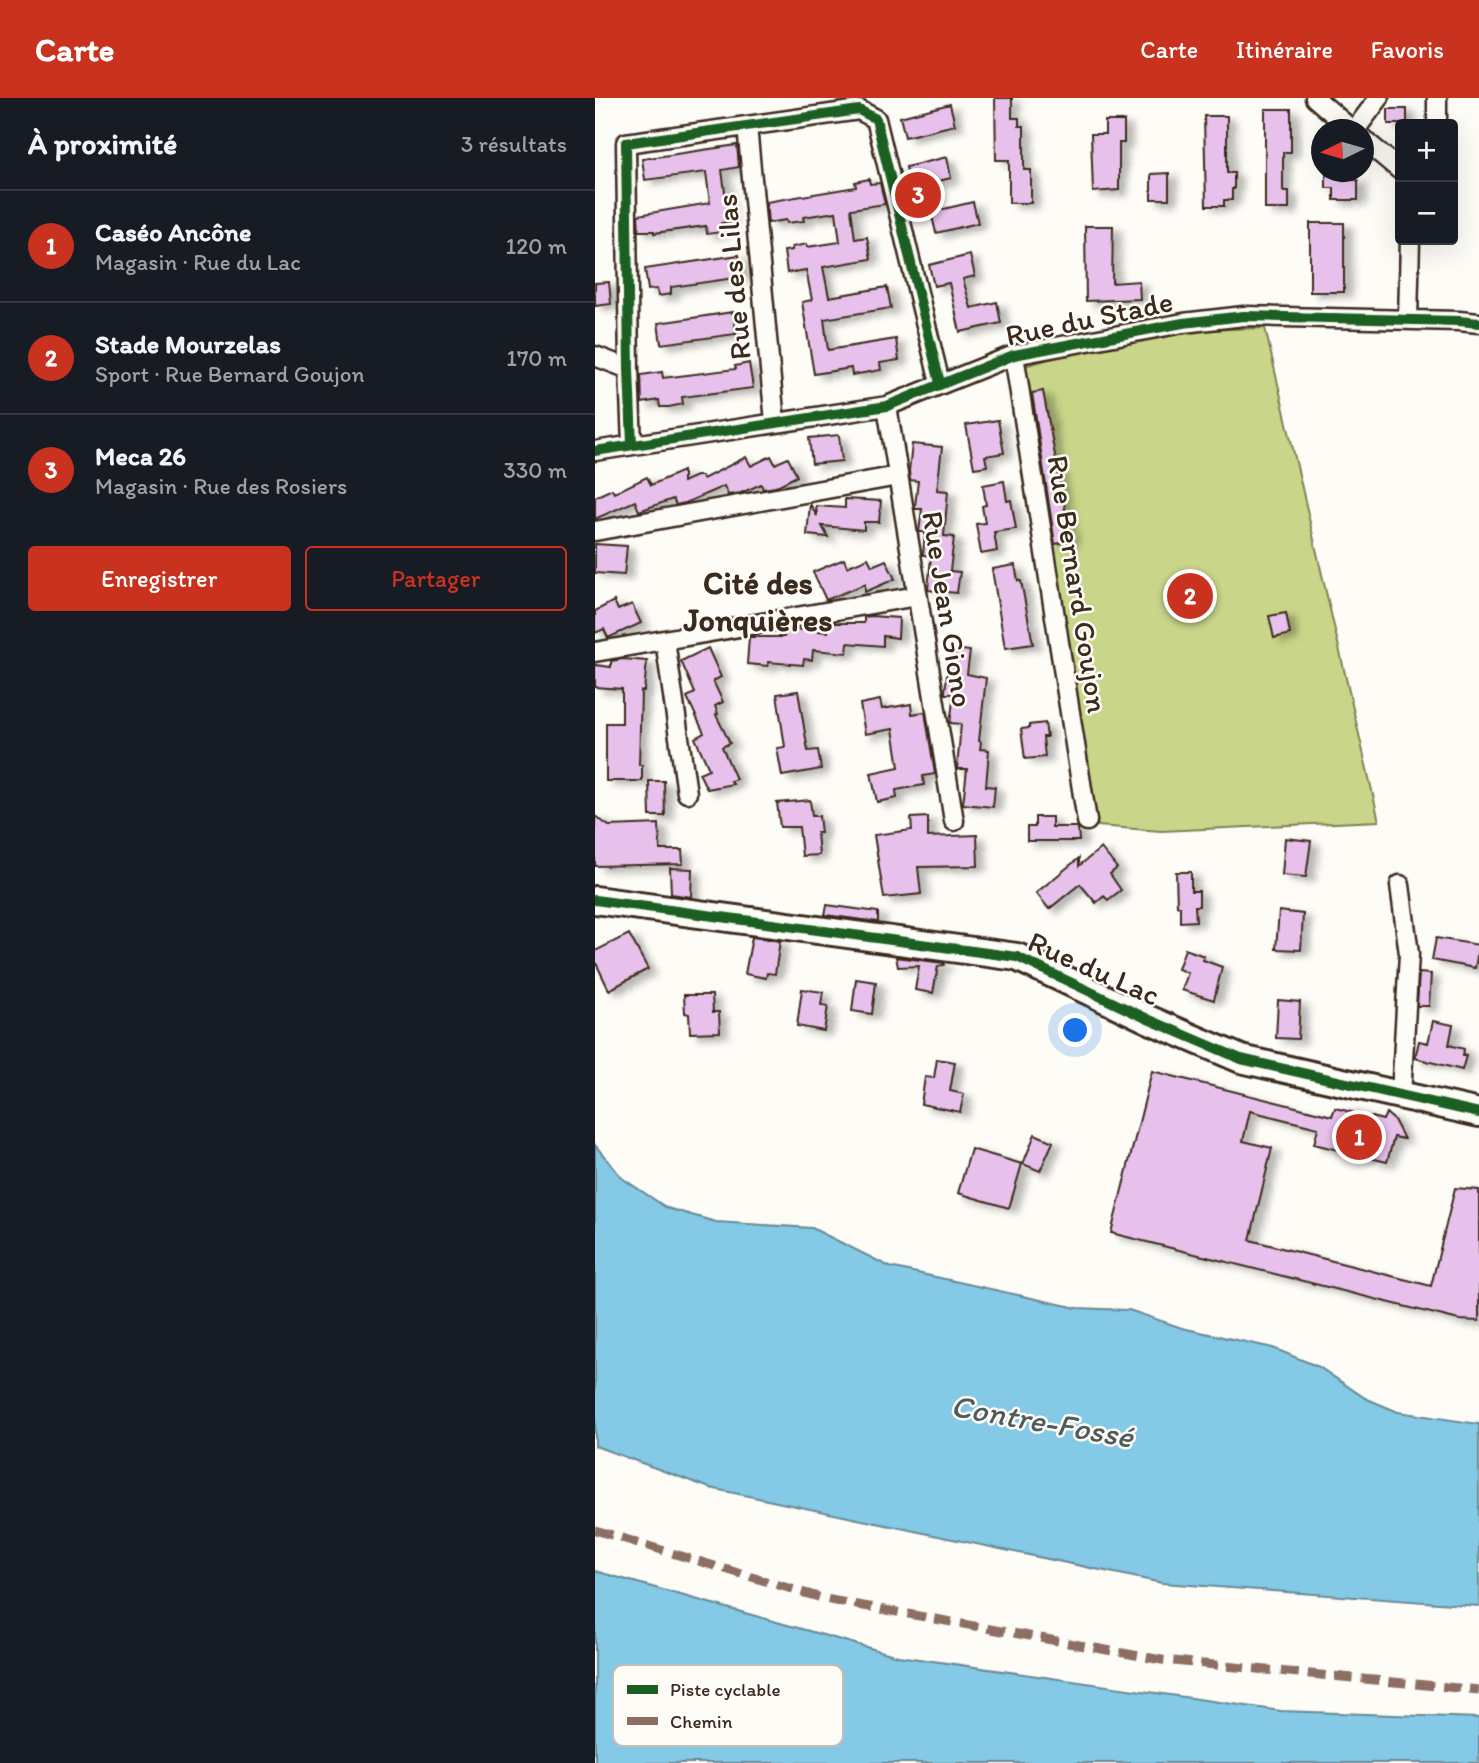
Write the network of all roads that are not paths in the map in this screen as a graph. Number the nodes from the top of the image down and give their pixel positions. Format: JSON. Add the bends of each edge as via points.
{"nodes":[{"id":1,"x":1315,"y":98,"type":"edge"},
{"id":2,"x":1379,"y":98,"type":"edge"},
{"id":3,"x":1437,"y":98,"type":"edge"},
{"id":4,"x":1341,"y":119,"type":"edge"},
{"id":5,"x":1363,"y":119,"type":"edge"},
{"id":6,"x":1437,"y":119,"type":"edge"},
{"id":7,"x":747,"y":126,"type":"junction"},
{"id":8,"x":1374,"y":148,"type":"edge"},
{"id":9,"x":1395,"y":166,"type":"edge"},
{"id":10,"x":1410,"y":245,"type":"edge"},
{"id":11,"x":1408,"y":320,"type":"junction"},
{"id":12,"x":1479,"y":323,"type":"edge"},
{"id":13,"x":1014,"y":355,"type":"junction"},
{"id":14,"x":595,"y":356,"type":"edge"},
{"id":15,"x":629,"y":369,"type":"junction"},
{"id":16,"x":940,"y":383,"type":"junction"},
{"id":17,"x":887,"y":405,"type":"junction"},
{"id":18,"x":775,"y":422,"type":"junction"},
{"id":19,"x":632,"y":444,"type":"junction"},
{"id":20,"x":595,"y":450,"type":"edge"},
{"id":21,"x":898,"y":476,"type":"junction"},
{"id":22,"x":595,"y":531,"type":"edge"},
{"id":23,"x":918,"y":596,"type":"junction"},
{"id":24,"x":665,"y":640,"type":"junction"},
{"id":25,"x":595,"y":652,"type":"edge"},
{"id":26,"x":687,"y":793,"type":"dead end"},
{"id":27,"x":954,"y":821,"type":"dead end"},
{"id":28,"x":1087,"y":821,"type":"dead end"},
{"id":29,"x":1400,"y":885,"type":"dead end"},
{"id":30,"x":595,"y":900,"type":"edge"},
{"id":31,"x":1401,"y":1096,"type":"junction"},
{"id":32,"x":1479,"y":1113,"type":"edge"}],
"edges":[{"from":1,"to":4,"type":"street"},
{"from":2,"to":5,"type":"street"},
{"from":3,"to":6,"type":"street"},
{"from":7,"to":15,"type":"street","via":[[626,143]]},
{"from":7,"to":16,"type":"street","via":[[859,110],[876,119]]},
{"from":7,"to":18,"type":"street","name":"Rue des Lilas"},
{"from":8,"to":9,"type":"street"},
{"from":10,"to":11,"type":"street"},
{"from":11,"to":12,"type":"street","name":"Rue du Stade"},
{"from":11,"to":13,"type":"street","name":"Rue du Stade","via":[[1244,316]]},
{"from":13,"to":16,"type":"street","name":"Rue du Stade"},
{"from":13,"to":28,"type":"street","name":"Rue Bernard Goujon"},
{"from":14,"to":15,"type":"street"},
{"from":15,"to":19,"type":"street"},
{"from":16,"to":17,"type":"street","name":"Rue du Stade"},
{"from":17,"to":18,"type":"street","name":"Rue du Stade"},
{"from":17,"to":21,"type":"street","name":"Rue Jean Giono"},
{"from":18,"to":19,"type":"street","name":"Rue du Stade"},
{"from":19,"to":20,"type":"street","name":"Rue du Stade"},
{"from":21,"to":22,"type":"street"},
{"from":21,"to":23,"type":"street","name":"Rue Jean Giono"},
{"from":23,"to":24,"type":"street"},
{"from":23,"to":27,"type":"street","name":"Rue Jean Giono"},
{"from":24,"to":25,"type":"street"},
{"from":24,"to":26,"type":"street"},
{"from":29,"to":31,"type":"street","via":[[1409,954]]},
{"from":30,"to":31,"type":"street","name":"Rue du Lac","via":[[1017,957],[1241,1059]]},
{"from":31,"to":32,"type":"street","name":"Rue du Lac"}]}
